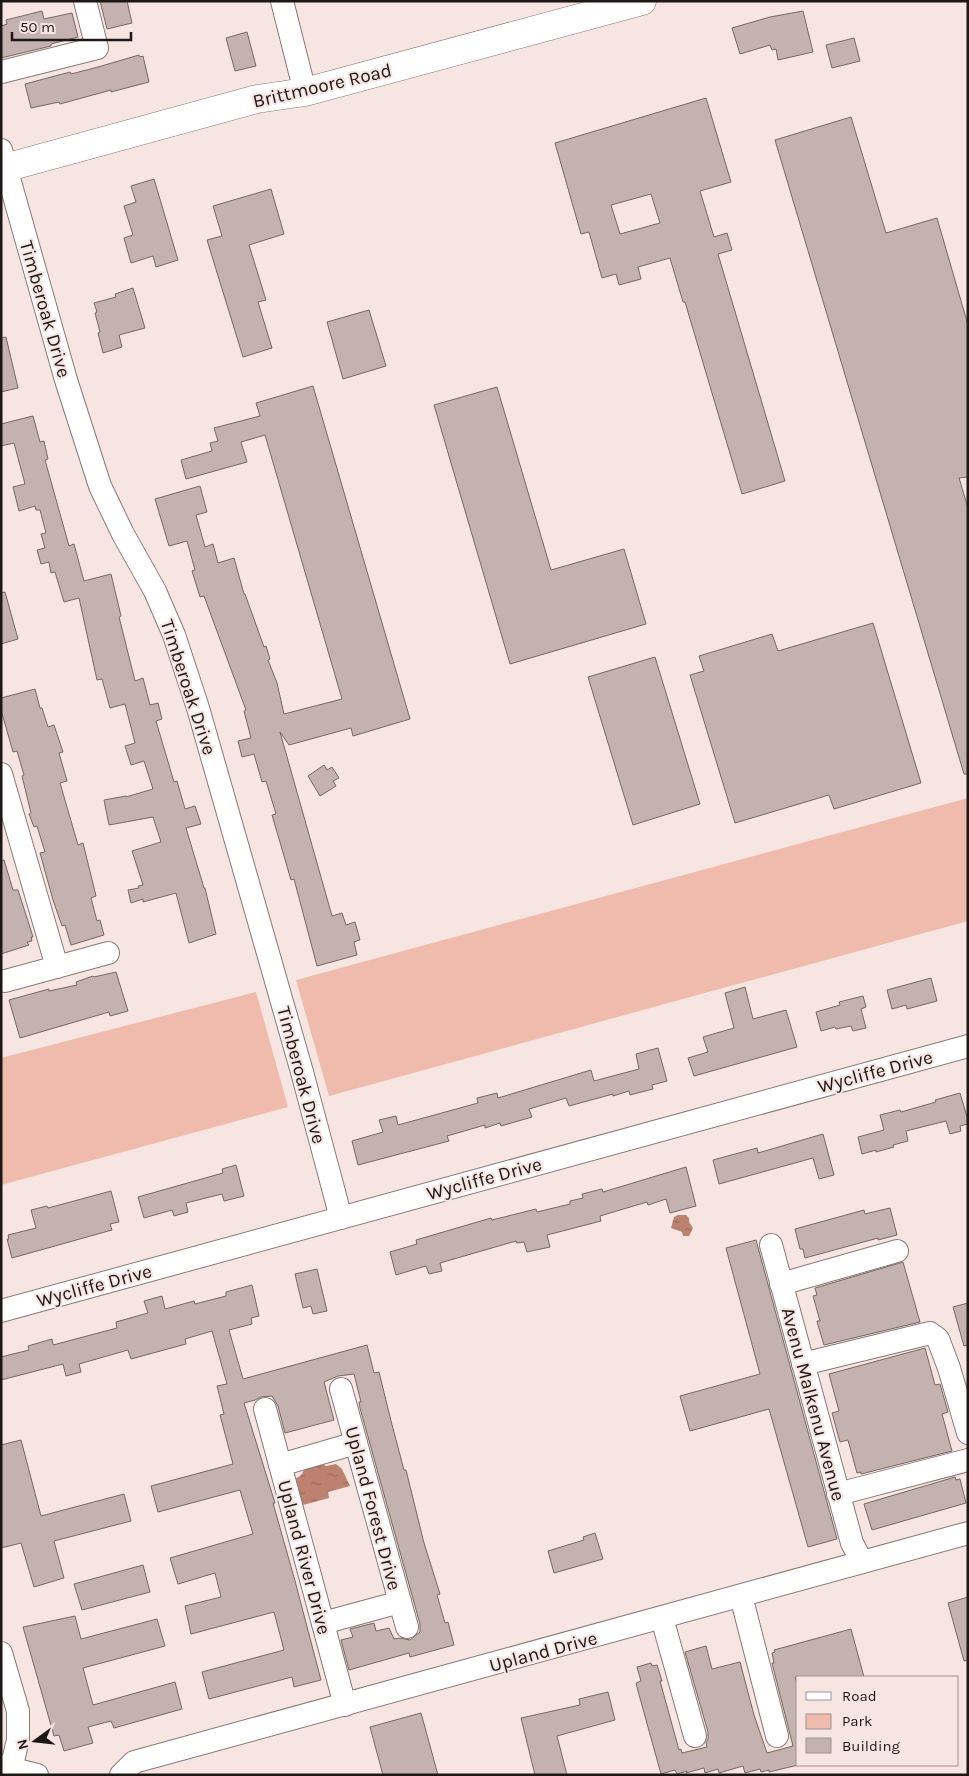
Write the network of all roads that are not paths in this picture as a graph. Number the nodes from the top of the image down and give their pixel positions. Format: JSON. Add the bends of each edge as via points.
{"nodes":[{"id":1,"x":85,"y":1,"type":"edge"},
{"id":2,"x":282,"y":1,"type":"edge"},
{"id":3,"x":642,"y":1,"type":"edge"},
{"id":4,"x":1,"y":72,"type":"edge"},
{"id":5,"x":306,"y":92,"type":"junction"},
{"id":6,"x":3,"y":162,"type":"edge"},
{"id":7,"x":1,"y":774,"type":"edge"},
{"id":8,"x":108,"y":953,"type":"dead end"},
{"id":9,"x":57,"y":967,"type":"junction"},
{"id":10,"x":5,"y":981,"type":"dead end"},
{"id":11,"x":968,"y":1046,"type":"edge"},
{"id":12,"x":341,"y":1218,"type":"junction"},
{"id":13,"x":771,"y":1245,"type":"dead end"},
{"id":14,"x":897,"y":1251,"type":"dead end"},
{"id":15,"x":781,"y":1284,"type":"junction"},
{"id":16,"x":1,"y":1311,"type":"edge"},
{"id":17,"x":803,"y":1364,"type":"junction"},
{"id":18,"x":958,"y":1366,"type":"edge"},
{"id":19,"x":341,"y":1389,"type":"dead end"},
{"id":20,"x":265,"y":1409,"type":"dead end"},
{"id":21,"x":968,"y":1434,"type":"edge"},
{"id":22,"x":356,"y":1443,"type":"junction"},
{"id":23,"x":968,"y":1460,"type":"edge"},
{"id":24,"x":280,"y":1465,"type":"junction"},
{"id":25,"x":838,"y":1494,"type":"junction"},
{"id":26,"x":968,"y":1533,"type":"edge"},
{"id":27,"x":862,"y":1562,"type":"junction"},
{"id":28,"x":741,"y":1596,"type":"junction"},
{"id":29,"x":400,"y":1602,"type":"junction"},
{"id":30,"x":662,"y":1618,"type":"junction"},
{"id":31,"x":323,"y":1623,"type":"junction"},
{"id":32,"x":407,"y":1628,"type":"dead end"},
{"id":33,"x":1,"y":1653,"type":"edge"},
{"id":34,"x":345,"y":1705,"type":"junction"},
{"id":35,"x":695,"y":1736,"type":"dead end"},
{"id":36,"x":777,"y":1736,"type":"dead end"},
{"id":37,"x":6,"y":1768,"type":"edge"},
{"id":38,"x":37,"y":1775,"type":"edge"},
{"id":39,"x":122,"y":1775,"type":"edge"}],
"edges":[{"from":1,"to":4,"type":"street","via":[[97,48]]},
{"from":2,"to":5,"type":"street"},
{"from":3,"to":5,"type":"main road","name":"Brittmoore Road"},
{"from":5,"to":6,"type":"main road","name":"Brittmoore Road","via":[[257,99]]},
{"from":6,"to":12,"type":"street","name":"Timberoak Drive","via":[[100,486],[155,591],[174,635],[198,708]]},
{"from":7,"to":9,"type":"street"},
{"from":8,"to":9,"type":"street"},
{"from":9,"to":10,"type":"street"},
{"from":11,"to":12,"type":"street","name":"Wycliffe Drive"},
{"from":12,"to":16,"type":"street","name":"Wycliffe Drive"},
{"from":13,"to":15,"type":"street","name":"Avenu Malkenu Avenue"},
{"from":14,"to":15,"type":"street"},
{"from":15,"to":17,"type":"street","name":"Avenu Malkenu Avenue"},
{"from":17,"to":18,"type":"street","via":[[930,1333]]},
{"from":17,"to":25,"type":"street","name":"Avenu Malkenu Avenue"},
{"from":18,"to":21,"type":"street"},
{"from":19,"to":22,"type":"street","name":"Upland Forest Drive"},
{"from":20,"to":24,"type":"street","name":"Upland River Drive"},
{"from":22,"to":24,"type":"street"},
{"from":22,"to":29,"type":"street","name":"Upland Forest Drive"},
{"from":23,"to":25,"type":"street"},
{"from":24,"to":31,"type":"street","name":"Upland River Drive"},
{"from":25,"to":27,"type":"street","name":"Avenu Malkenu Avenue","via":[[852,1543]]},
{"from":26,"to":27,"type":"street","name":"Upland Drive"},
{"from":27,"to":28,"type":"street","name":"Upland Drive"},
{"from":28,"to":30,"type":"street","name":"Upland Drive"},
{"from":28,"to":36,"type":"street"},
{"from":29,"to":31,"type":"street"},
{"from":29,"to":32,"type":"street","name":"Upland Forest Drive"},
{"from":30,"to":34,"type":"street","name":"Upland Drive"},
{"from":30,"to":35,"type":"street"},
{"from":31,"to":34,"type":"street","name":"Upland River Drive"},
{"from":33,"to":37,"type":"street","via":[[18,1711],[18,1740]]},
{"from":34,"to":39,"type":"street","name":"Upland Drive","via":[[134,1762]]},
{"from":37,"to":38,"type":"street"}]}
